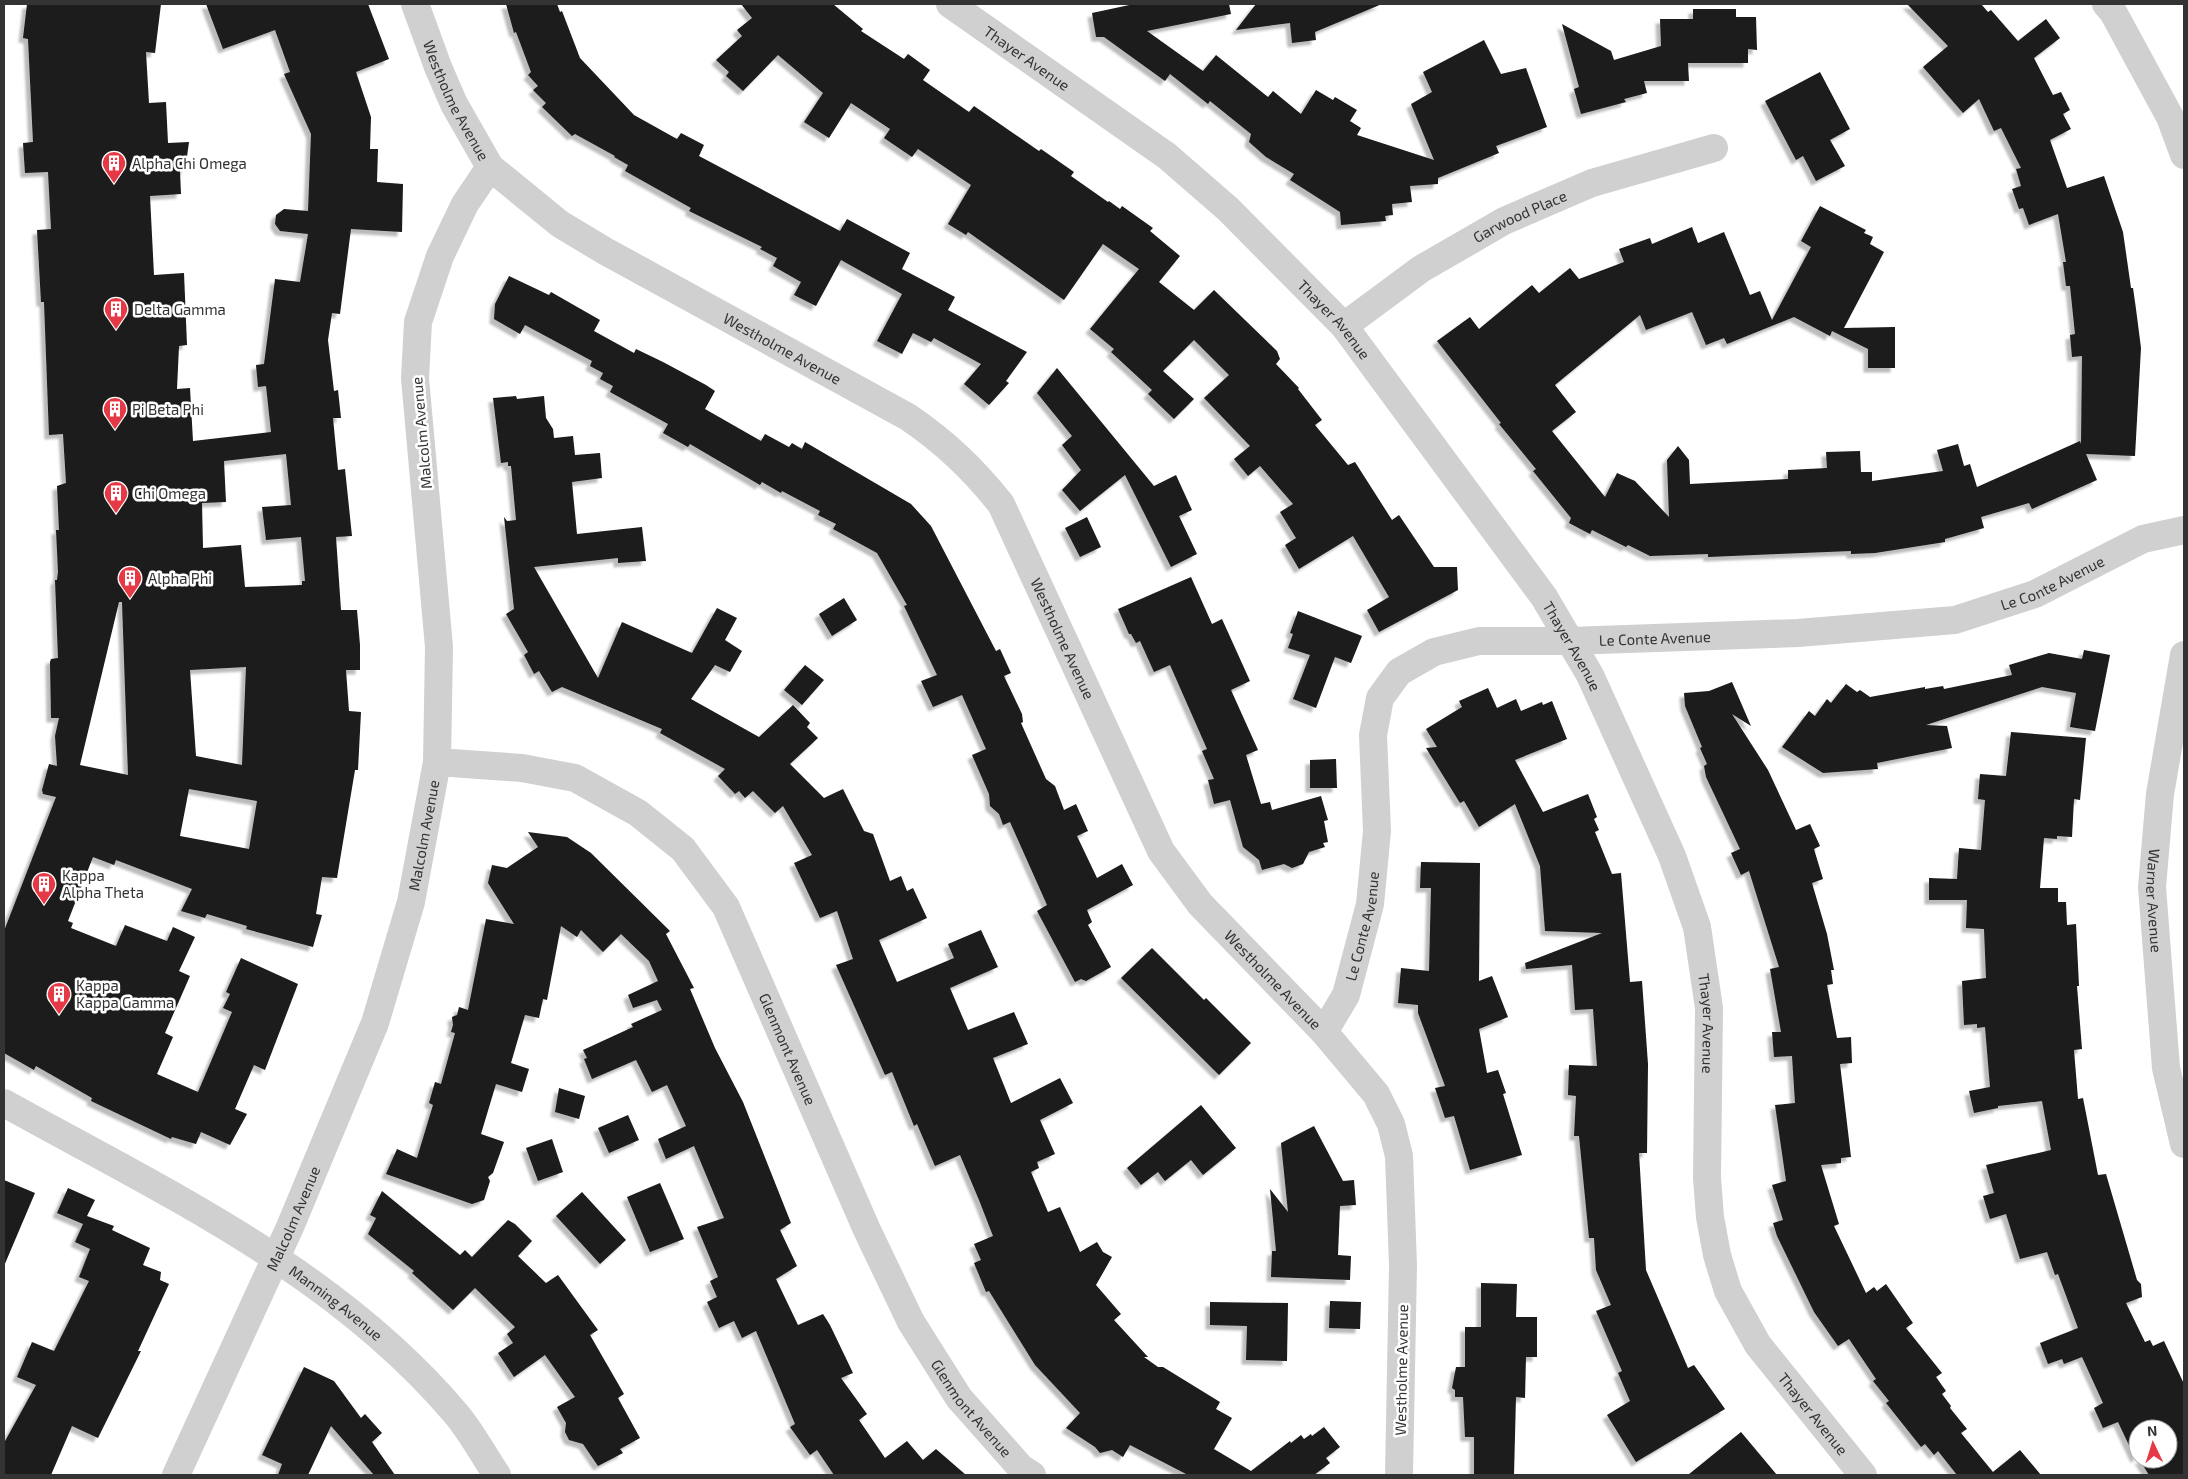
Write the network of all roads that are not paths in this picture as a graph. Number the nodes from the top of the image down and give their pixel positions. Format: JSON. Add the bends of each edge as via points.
{"nodes":[{"id":1,"x":415,"y":4,"type":"edge"},
{"id":2,"x":950,"y":4,"type":"edge"},
{"id":3,"x":2106,"y":4,"type":"edge"},
{"id":4,"x":1714,"y":148,"type":"dead end"},
{"id":5,"x":2184,"y":154,"type":"edge"},
{"id":6,"x":490,"y":167,"type":"junction"},
{"id":7,"x":1344,"y":326,"type":"junction"},
{"id":8,"x":2184,"y":530,"type":"edge"},
{"id":9,"x":1570,"y":641,"type":"junction"},
{"id":10,"x":2184,"y":655,"type":"edge"},
{"id":11,"x":437,"y":762,"type":"junction"},
{"id":12,"x":1324,"y":1032,"type":"junction"},
{"id":13,"x":4,"y":1103,"type":"edge"},
{"id":14,"x":2184,"y":1144,"type":"edge"},
{"id":15,"x":276,"y":1258,"type":"junction"},
{"id":16,"x":176,"y":1475,"type":"edge"},
{"id":17,"x":497,"y":1475,"type":"edge"},
{"id":18,"x":1032,"y":1475,"type":"edge"},
{"id":19,"x":1399,"y":1475,"type":"edge"},
{"id":20,"x":1863,"y":1475,"type":"edge"}],
"edges":[{"from":1,"to":6,"type":"street","name":"Westholme Avenue","via":[[450,95]]},
{"from":2,"to":7,"type":"street","name":"Thayer Avenue","via":[[1167,156],[1228,210]]},
{"from":3,"to":5,"type":"street","via":[[2170,118]]},
{"from":4,"to":7,"type":"street","name":"Garwood Place","via":[[1592,183],[1504,221],[1421,269]]},
{"from":6,"to":11,"type":"street","name":"Malcolm Avenue","via":[[465,204],[440,256],[418,322],[415,378],[439,647]]},
{"from":6,"to":12,"type":"street","name":"Westholme Avenue","via":[[560,224],[908,417],[942,440],[975,472],[1001,504],[1161,851],[1200,904]]},
{"from":7,"to":9,"type":"street","name":"Thayer Avenue","via":[[1544,597]]},
{"from":8,"to":9,"type":"street","name":"Le Conte Avenue","via":[[2143,539],[2035,594],[1955,620],[1798,633]]},
{"from":9,"to":12,"type":"street","name":"Le Conte Avenue","via":[[1480,641],[1434,652],[1399,672],[1380,698],[1373,735],[1377,831],[1370,904],[1346,995]]},
{"from":9,"to":20,"type":"street","name":"Thayer Avenue","via":[[1590,675],[1672,856],[1697,927],[1709,1008],[1707,1178],[1710,1216],[1728,1291],[1758,1345]]},
{"from":10,"to":14,"type":"street","name":"Warner Avenue","via":[[2160,794],[2152,887],[2166,1068]]},
{"from":11,"to":15,"type":"street","name":"Malcolm Avenue","via":[[411,902],[375,1023]]},
{"from":11,"to":18,"type":"street","name":"Glenmont Avenue","via":[[522,768],[575,778],[638,814],[683,849],[726,907],[867,1230],[911,1322],[959,1398],[1021,1468]]},
{"from":12,"to":19,"type":"street","name":"Westholme Avenue","via":[[1376,1094],[1391,1124],[1399,1156],[1403,1265]]},
{"from":13,"to":15,"type":"street","name":"Manning Avenue","via":[[246,1237]]},
{"from":15,"to":16,"type":"street","name":"Malcolm Avenue"},
{"from":15,"to":17,"type":"street","name":"Manning Avenue","via":[[322,1290],[400,1356],[458,1416]]}]}
